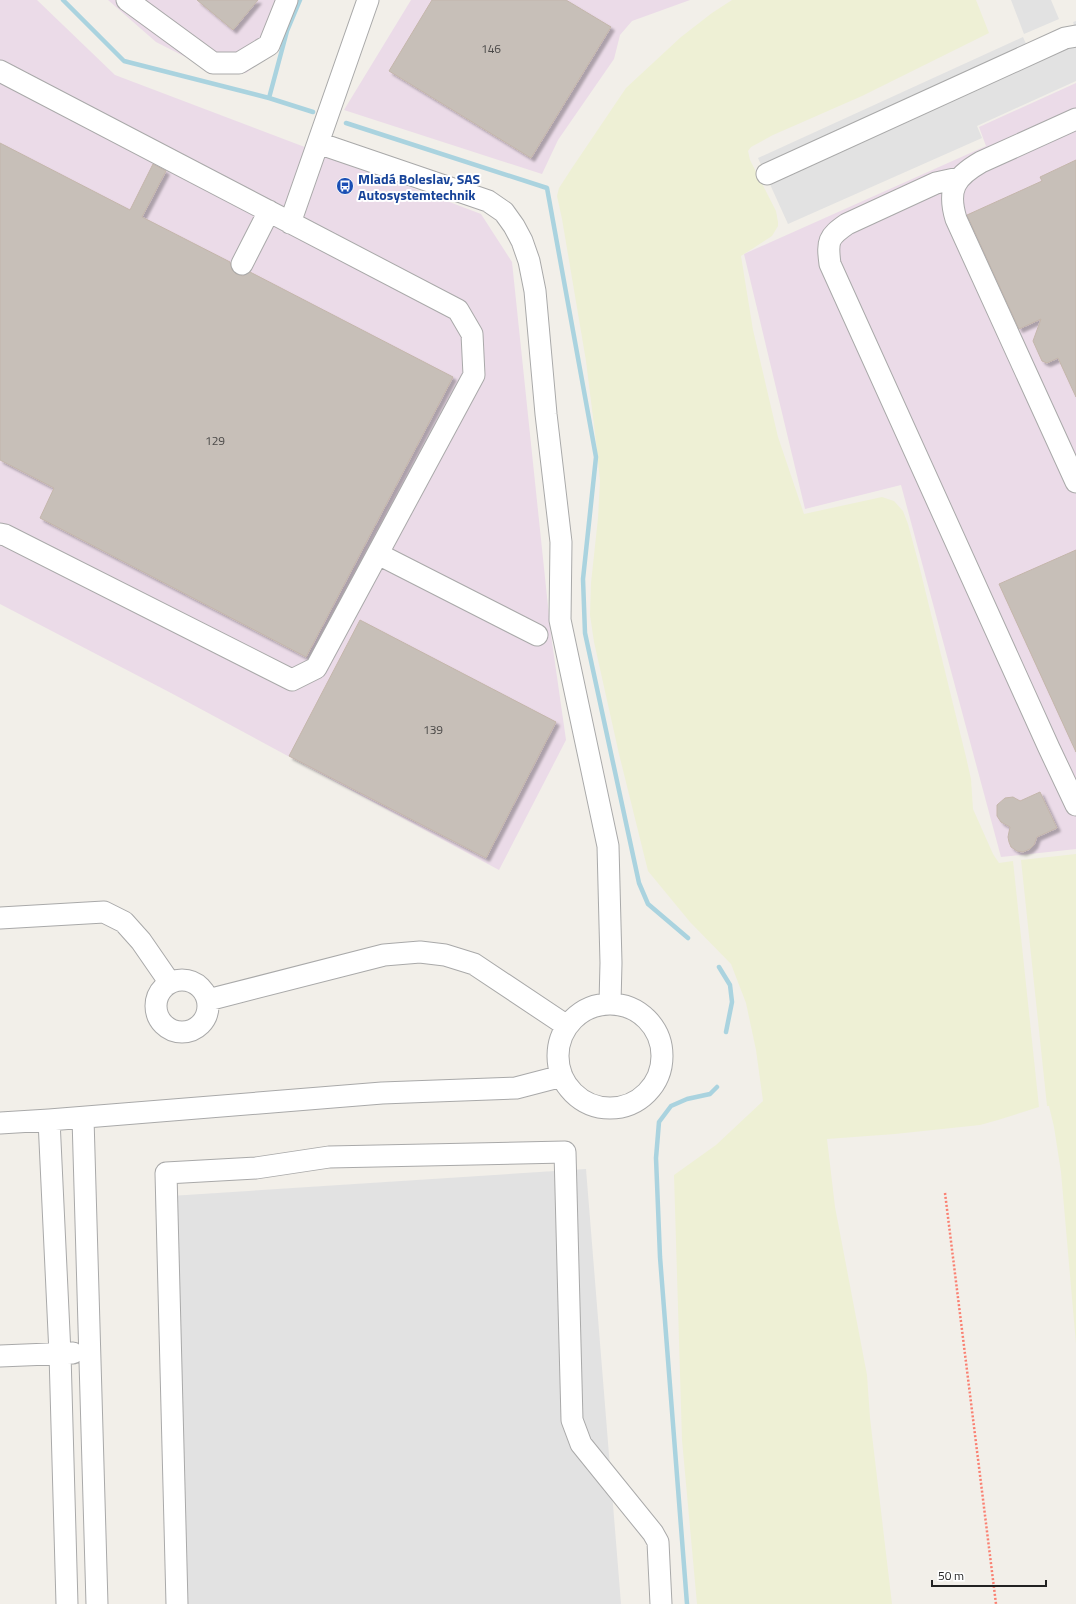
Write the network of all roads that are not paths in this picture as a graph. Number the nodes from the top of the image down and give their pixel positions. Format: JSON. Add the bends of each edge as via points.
{"nodes":[{"id":1,"x":126,"y":0,"type":"edge"},
{"id":2,"x":287,"y":0,"type":"edge"},
{"id":3,"x":368,"y":0,"type":"edge"},
{"id":4,"x":1076,"y":36,"type":"edge"},
{"id":5,"x":0,"y":71,"type":"edge"},
{"id":6,"x":1076,"y":119,"type":"edge"},
{"id":7,"x":318,"y":143,"type":"junction"},
{"id":8,"x":767,"y":174,"type":"dead end"},
{"id":9,"x":959,"y":178,"type":"junction"},
{"id":10,"x":269,"y":211,"type":"junction"},
{"id":11,"x":290,"y":223,"type":"junction"},
{"id":12,"x":242,"y":264,"type":"dead end"},
{"id":13,"x":1076,"y":482,"type":"edge"},
{"id":14,"x":0,"y":534,"type":"edge"},
{"id":15,"x":378,"y":554,"type":"junction"},
{"id":16,"x":537,"y":635,"type":"dead end"},
{"id":17,"x":1076,"y":805,"type":"edge"},
{"id":18,"x":0,"y":918,"type":"edge"},
{"id":19,"x":170,"y":983,"type":"junction"},
{"id":20,"x":208,"y":1000,"type":"junction"},
{"id":21,"x":610,"y":1003,"type":"junction"},
{"id":22,"x":567,"y":1026,"type":"junction"},
{"id":23,"x":562,"y":1076,"type":"junction"},
{"id":24,"x":83,"y":1118,"type":"junction"},
{"id":25,"x":49,"y":1120,"type":"junction"},
{"id":26,"x":0,"y":1123,"type":"edge"},
{"id":27,"x":90,"y":1353,"type":"junction"},
{"id":28,"x":60,"y":1354,"type":"junction"},
{"id":29,"x":0,"y":1356,"type":"edge"},
{"id":30,"x":67,"y":1604,"type":"edge"},
{"id":31,"x":97,"y":1604,"type":"edge"},
{"id":32,"x":177,"y":1604,"type":"edge"},
{"id":33,"x":661,"y":1604,"type":"edge"}],
"edges":[{"from":1,"to":2,"type":"street","via":[[212,63],[239,63],[269,45]]},
{"from":3,"to":7,"type":"street"},
{"from":4,"to":8,"type":"street","via":[[1065,38]]},
{"from":5,"to":10,"type":"street"},
{"from":6,"to":9,"type":"street","via":[[981,162]]},
{"from":7,"to":11,"type":"street"},
{"from":7,"to":21,"type":"street","via":[[488,200],[504,212],[514,226],[529,261],[561,542],[560,620],[608,846]]},
{"from":9,"to":13,"type":"street","via":[[952,199],[956,219]]},
{"from":9,"to":17,"type":"street","via":[[936,183],[838,230],[831,238],[828,248],[830,264]]},
{"from":10,"to":11,"type":"street"},
{"from":10,"to":12,"type":"street"},
{"from":11,"to":15,"type":"street","via":[[458,310],[472,334],[474,375]]},
{"from":14,"to":15,"type":"street","via":[[292,680],[316,668]]},
{"from":15,"to":16,"type":"street"},
{"from":18,"to":19,"type":"street","via":[[104,912],[124,922],[141,941]]},
{"from":19,"to":20,"type":"street","via":[[183,979],[191,981],[199,985]]},
{"from":19,"to":20,"type":"street","via":[[160,991],[156,999],[158,1016],[170,1029],[187,1032],[198,1026],[206,1017]]},
{"from":20,"to":22,"type":"street","via":[[384,955],[420,952],[446,955],[474,964]]},
{"from":21,"to":22,"type":"street","via":[[594,1006],[578,1014]]},
{"from":21,"to":23,"type":"street","via":[[634,1009],[656,1030],[662,1048],[661,1066],[655,1082],[644,1095],[630,1104],[613,1108],[597,1107],[582,1100],[570,1090]]},
{"from":22,"to":23,"type":"street","via":[[559,1042],[558,1059]]},
{"from":23,"to":24,"type":"street","via":[[516,1088],[382,1093]]},
{"from":24,"to":25,"type":"street"},
{"from":24,"to":27,"type":"street"},
{"from":25,"to":26,"type":"street"},
{"from":25,"to":28,"type":"street"},
{"from":27,"to":28,"type":"street"},
{"from":27,"to":31,"type":"street"},
{"from":28,"to":29,"type":"street"},
{"from":28,"to":30,"type":"street"},
{"from":32,"to":33,"type":"street","via":[[166,1173],[256,1168],[329,1157],[565,1152],[572,1420],[581,1444],[658,1542]]}]}
